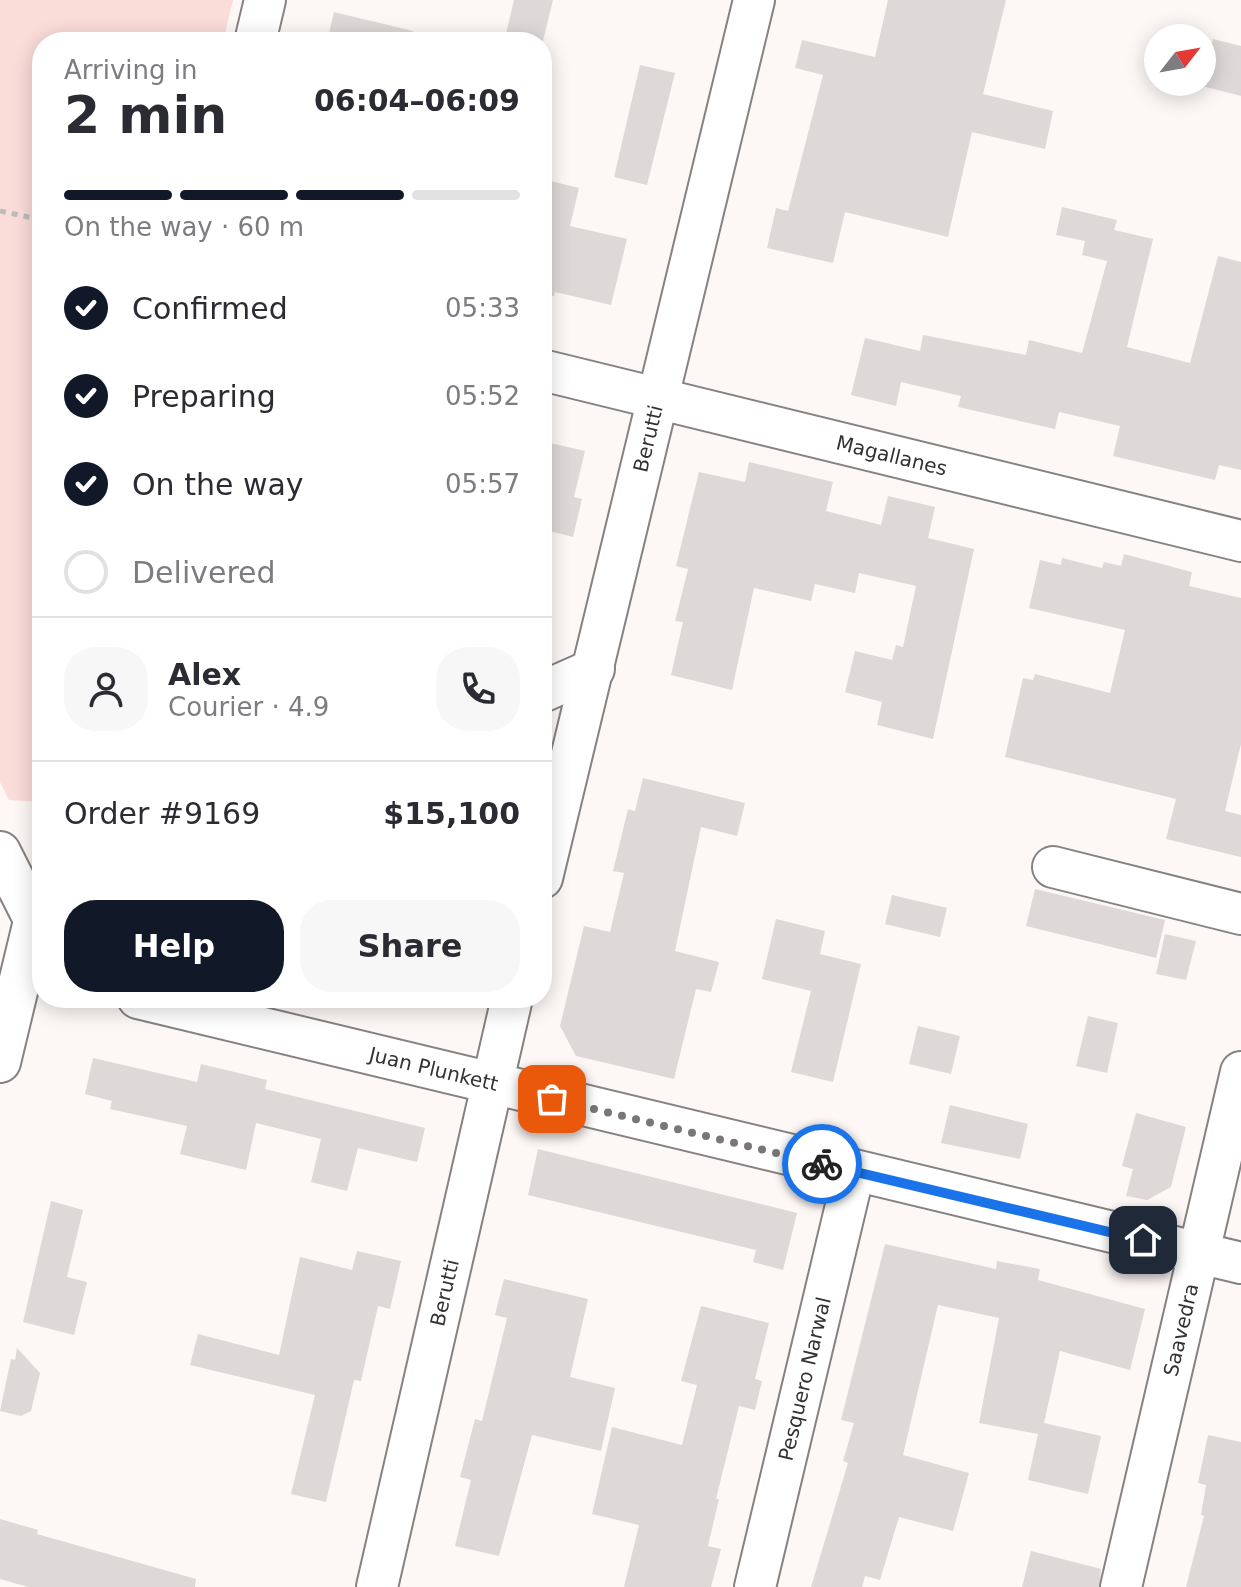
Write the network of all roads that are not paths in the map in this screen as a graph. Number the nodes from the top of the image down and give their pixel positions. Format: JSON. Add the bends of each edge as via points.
{"nodes":[{"id":1,"x":265,"y":0,"type":"edge"},
{"id":2,"x":754,"y":0,"type":"edge"},
{"id":3,"x":257,"y":32,"type":"edge"},
{"id":4,"x":552,"y":372,"type":"edge"},
{"id":5,"x":659,"y":399,"type":"junction"},
{"id":6,"x":1241,"y":541,"type":"edge"},
{"id":7,"x":594,"y":669,"type":"junction"},
{"id":8,"x":552,"y":688,"type":"edge"},
{"id":9,"x":552,"y":838,"type":"edge"},
{"id":10,"x":0,"y":852,"type":"edge"},
{"id":11,"x":1053,"y":867,"type":"dead end"},
{"id":12,"x":1241,"y":914,"type":"edge"},
{"id":13,"x":32,"y":920,"type":"edge"},
{"id":14,"x":179,"y":1008,"type":"edge"},
{"id":15,"x":510,"y":1008,"type":"edge"},
{"id":16,"x":0,"y":1062,"type":"edge"},
{"id":17,"x":1241,"y":1072,"type":"edge"},
{"id":18,"x":491,"y":1084,"type":"junction"},
{"id":19,"x":854,"y":1172,"type":"junction"},
{"id":20,"x":1200,"y":1253,"type":"junction"},
{"id":21,"x":1241,"y":1263,"type":"edge"},
{"id":22,"x":377,"y":1587,"type":"edge"},
{"id":23,"x":755,"y":1587,"type":"edge"},
{"id":24,"x":1121,"y":1587,"type":"edge"}],
"edges":[{"from":1,"to":3,"type":"street"},
{"from":2,"to":5,"type":"street","name":"Berutti"},
{"from":4,"to":5,"type":"street","name":"Magallanes"},
{"from":5,"to":6,"type":"street","name":"Magallanes"},
{"from":5,"to":7,"type":"street","name":"Berutti"},
{"from":7,"to":8,"type":"street"},
{"from":7,"to":9,"type":"street","name":"Berutti"},
{"from":10,"to":13,"type":"street"},
{"from":11,"to":12,"type":"street"},
{"from":13,"to":16,"type":"street"},
{"from":14,"to":18,"type":"street","name":"Juan Plunkett"},
{"from":15,"to":18,"type":"street","name":"Berutti"},
{"from":17,"to":20,"type":"street","name":"Saavedra"},
{"from":18,"to":19,"type":"street","name":"Juan Plunkett"},
{"from":18,"to":22,"type":"street","name":"Berutti"},
{"from":19,"to":20,"type":"street","name":"Juan Plunkett"},
{"from":19,"to":23,"type":"street","name":"Pesquero Narwal"},
{"from":20,"to":21,"type":"street","name":"Juan Plunkett"},
{"from":20,"to":24,"type":"street","name":"Saavedra"}]}
